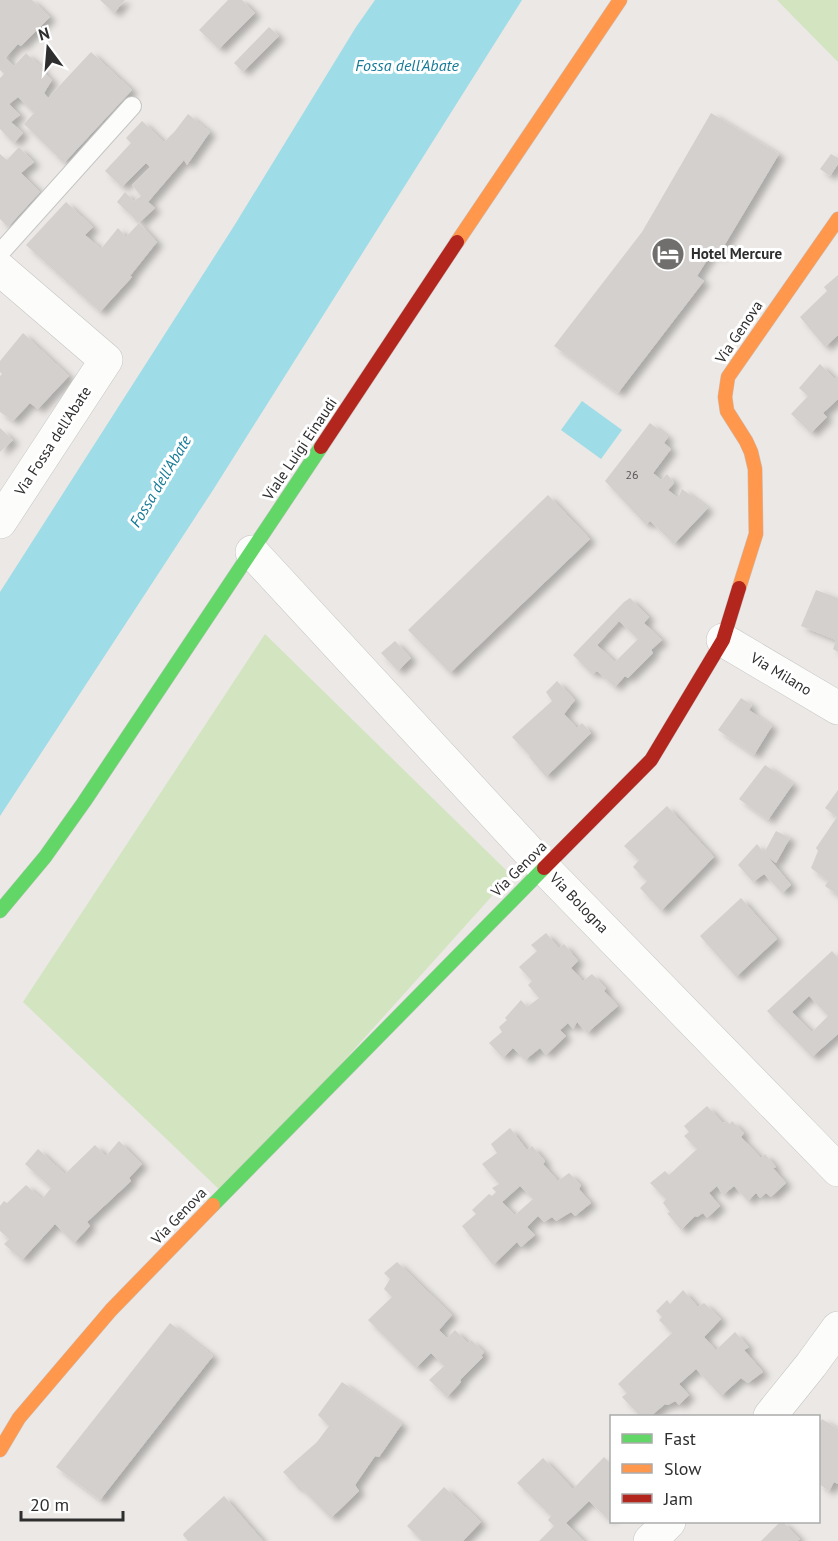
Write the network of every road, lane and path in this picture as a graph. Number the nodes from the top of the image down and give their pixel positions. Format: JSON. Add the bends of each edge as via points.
{"nodes":[{"id":1,"x":620,"y":0,"type":"edge"},
{"id":2,"x":132,"y":106,"type":"dead end"},
{"id":3,"x":838,"y":219,"type":"edge"},
{"id":4,"x":0,"y":253,"type":"edge"},
{"id":5,"x":0,"y":269,"type":"edge"},
{"id":6,"x":0,"y":522,"type":"edge"},
{"id":7,"x":252,"y":552,"type":"junction"},
{"id":8,"x":723,"y":640,"type":"junction"},
{"id":9,"x":838,"y":708,"type":"edge"},
{"id":10,"x":544,"y":868,"type":"junction"},
{"id":11,"x":0,"y":911,"type":"edge"},
{"id":12,"x":838,"y":1170,"type":"edge"},
{"id":13,"x":838,"y":1328,"type":"edge"},
{"id":14,"x":771,"y":1415,"type":"edge"},
{"id":15,"x":0,"y":1450,"type":"edge"},
{"id":16,"x":667,"y":1523,"type":"edge"},
{"id":17,"x":650,"y":1541,"type":"edge"}],
"edges":[{"from":1,"to":7,"type":"street","name":"Viale Luigi Einaudi"},
{"from":2,"to":4,"type":"lane"},
{"from":3,"to":8,"type":"street","name":"Via Genova","via":[[728,377],[725,406],[754,462],[756,534]]},
{"from":5,"to":6,"type":"street","name":"Via Fossa dell'Abate","via":[[106,360]]},
{"from":7,"to":10,"type":"street","name":"Via Bologna"},
{"from":7,"to":11,"type":"street","name":"Viale Luigi Einaudi","via":[[84,802]]},
{"from":8,"to":9,"type":"street","name":"Via Milano"},
{"from":8,"to":10,"type":"street","name":"Via Genova","via":[[651,760]]},
{"from":10,"to":12,"type":"street","name":"Via Bologna"},
{"from":10,"to":15,"type":"street","name":"Via Genova","via":[[111,1310],[19,1418]]},
{"from":13,"to":14,"type":"street"},
{"from":16,"to":17,"type":"street"}]}
